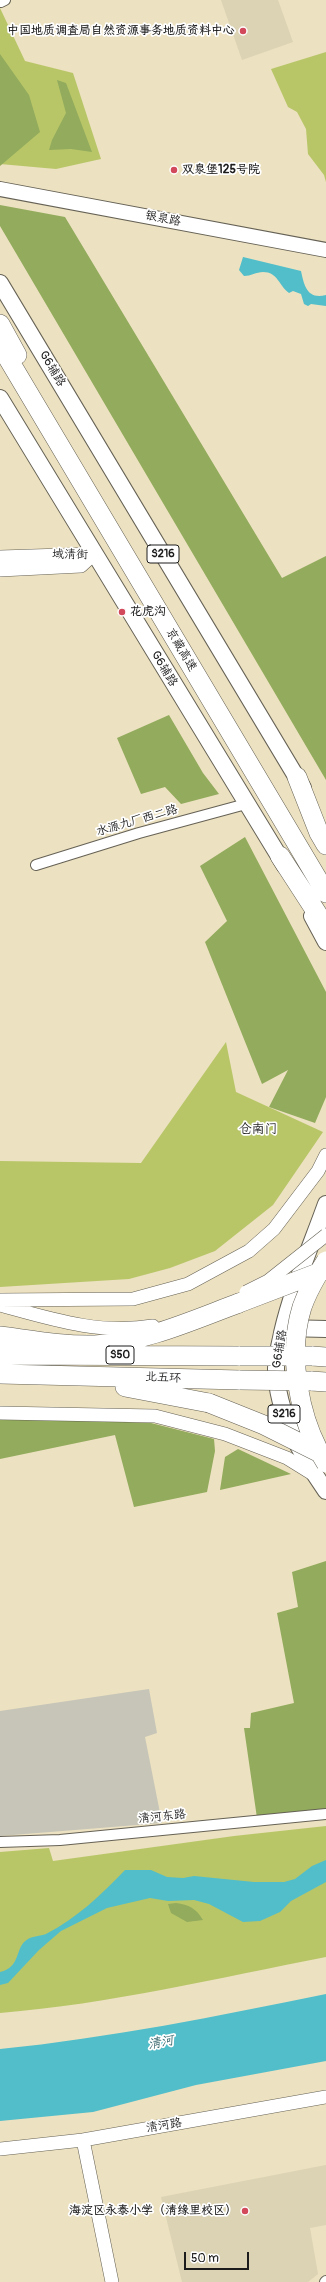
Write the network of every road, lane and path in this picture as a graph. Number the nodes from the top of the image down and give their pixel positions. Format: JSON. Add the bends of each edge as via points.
{"nodes":[{"id":1,"x":0,"y":189,"type":"edge"},
{"id":2,"x":326,"y":250,"type":"edge"},
{"id":3,"x":0,"y":283,"type":"edge"},
{"id":4,"x":0,"y":324,"type":"edge"},
{"id":5,"x":0,"y":345,"type":"edge"},
{"id":6,"x":0,"y":398,"type":"edge"},
{"id":7,"x":94,"y":554,"type":"junction"},
{"id":8,"x":0,"y":556,"type":"edge"},
{"id":9,"x":0,"y":570,"type":"edge"},
{"id":10,"x":297,"y":777,"type":"junction"},
{"id":11,"x":246,"y":804,"type":"junction"},
{"id":12,"x":326,"y":825,"type":"edge"},
{"id":13,"x":326,"y":845,"type":"edge"},
{"id":14,"x":280,"y":856,"type":"junction"},
{"id":15,"x":36,"y":865,"type":"dead end"},
{"id":16,"x":326,"y":871,"type":"edge"},
{"id":17,"x":326,"y":893,"type":"edge"},
{"id":18,"x":326,"y":928,"type":"edge"},
{"id":19,"x":326,"y":942,"type":"edge"},
{"id":20,"x":326,"y":1155,"type":"edge"},
{"id":21,"x":326,"y":1204,"type":"edge"},
{"id":22,"x":326,"y":1235,"type":"edge"},
{"id":23,"x":326,"y":1261,"type":"edge"},
{"id":24,"x":326,"y":1270,"type":"edge"},
{"id":25,"x":0,"y":1300,"type":"edge"},
{"id":26,"x":237,"y":1300,"type":"junction"},
{"id":27,"x":0,"y":1305,"type":"edge"},
{"id":28,"x":0,"y":1322,"type":"edge"},
{"id":29,"x":283,"y":1328,"type":"junction"},
{"id":30,"x":326,"y":1329,"type":"edge"},
{"id":31,"x":0,"y":1336,"type":"edge"},
{"id":32,"x":126,"y":1341,"type":"junction"},
{"id":33,"x":0,"y":1355,"type":"edge"},
{"id":34,"x":319,"y":1356,"type":"edge"},
{"id":35,"x":0,"y":1374,"type":"edge"},
{"id":36,"x":29,"y":1374,"type":"junction"},
{"id":37,"x":318,"y":1381,"type":"edge"},
{"id":38,"x":0,"y":1413,"type":"edge"},
{"id":39,"x":326,"y":1456,"type":"edge"},
{"id":40,"x":321,"y":1470,"type":"edge"},
{"id":41,"x":326,"y":1490,"type":"edge"},
{"id":42,"x":326,"y":1814,"type":"edge"},
{"id":43,"x":0,"y":1842,"type":"edge"},
{"id":44,"x":326,"y":2097,"type":"edge"},
{"id":45,"x":83,"y":2140,"type":"junction"},
{"id":46,"x":0,"y":2149,"type":"edge"},
{"id":47,"x":112,"y":2282,"type":"edge"}],
"edges":[{"from":1,"to":2,"type":"main road","name":"银泉路"},
{"from":3,"to":10,"type":"main road","name":"G6辅路","number":"S216"},
{"from":4,"to":16,"type":"highway","name":"京藏高速","via":[[37,392]]},
{"from":5,"to":17,"type":"highway","name":"京藏高速"},
{"from":6,"to":7,"type":"main road","name":"G6辅路"},
{"from":7,"to":8,"type":"street","name":"域清街"},
{"from":7,"to":9,"type":"street","name":"域清街","via":[[81,566]]},
{"from":7,"to":11,"type":"main road","name":"G6辅路"},
{"from":10,"to":12,"type":"main road","name":"G6辅路","number":"S216"},
{"from":10,"to":13,"type":"highway"},
{"from":11,"to":14,"type":"main road","name":"G6辅路"},
{"from":11,"to":15,"type":"street","name":"水源九厂西二路"},
{"from":14,"to":18,"type":"highway"},
{"from":14,"to":19,"type":"main road","name":"G6辅路"},
{"from":20,"to":25,"type":"street","via":[[318,1172],[274,1229],[249,1251],[188,1284],[133,1299]]},
{"from":21,"to":29,"type":"main road","name":"G6辅路","number":"S216"},
{"from":22,"to":26,"type":"street","bridge":true,"via":[[268,1281]]},
{"from":23,"to":40,"type":"highway","bridge":true,"via":[[314,1279],[302,1308],[297,1337],[296,1369],[300,1399]]},
{"from":24,"to":26,"type":"highway","bridge":true},
{"from":26,"to":27,"type":"street","via":[[163,1324],[134,1329],[102,1329],[72,1325]]},
{"from":26,"to":32,"type":"highway","via":[[164,1330]]},
{"from":28,"to":32,"type":"highway","via":[[64,1338]]},
{"from":29,"to":30,"type":"main road"},
{"from":29,"to":40,"type":"main road","name":"G6辅路","number":"S216","via":[[276,1368],[280,1400],[285,1418]]},
{"from":31,"to":32,"type":"highway","via":[[65,1344],[95,1345]]},
{"from":33,"to":34,"type":"highway","name":"北五环","number":"S50","bridge":true},
{"from":35,"to":36,"type":"highway","name":"北五环","number":"S50"},
{"from":36,"to":37,"type":"highway","name":"北五环","number":"S50","bridge":true},
{"from":36,"to":39,"type":"highway","bridge":true,"via":[[158,1392],[209,1403]]},
{"from":38,"to":40,"type":"street","via":[[155,1416],[225,1434]]},
{"from":40,"to":41,"type":"main road","name":"G6辅路","number":"S216"},
{"from":42,"to":43,"type":"street","name":"清河东路","via":[[60,1840]]},
{"from":44,"to":45,"type":"street","name":"清河路"},
{"from":45,"to":46,"type":"street","name":"清河路"},
{"from":45,"to":47,"type":"street"}]}
